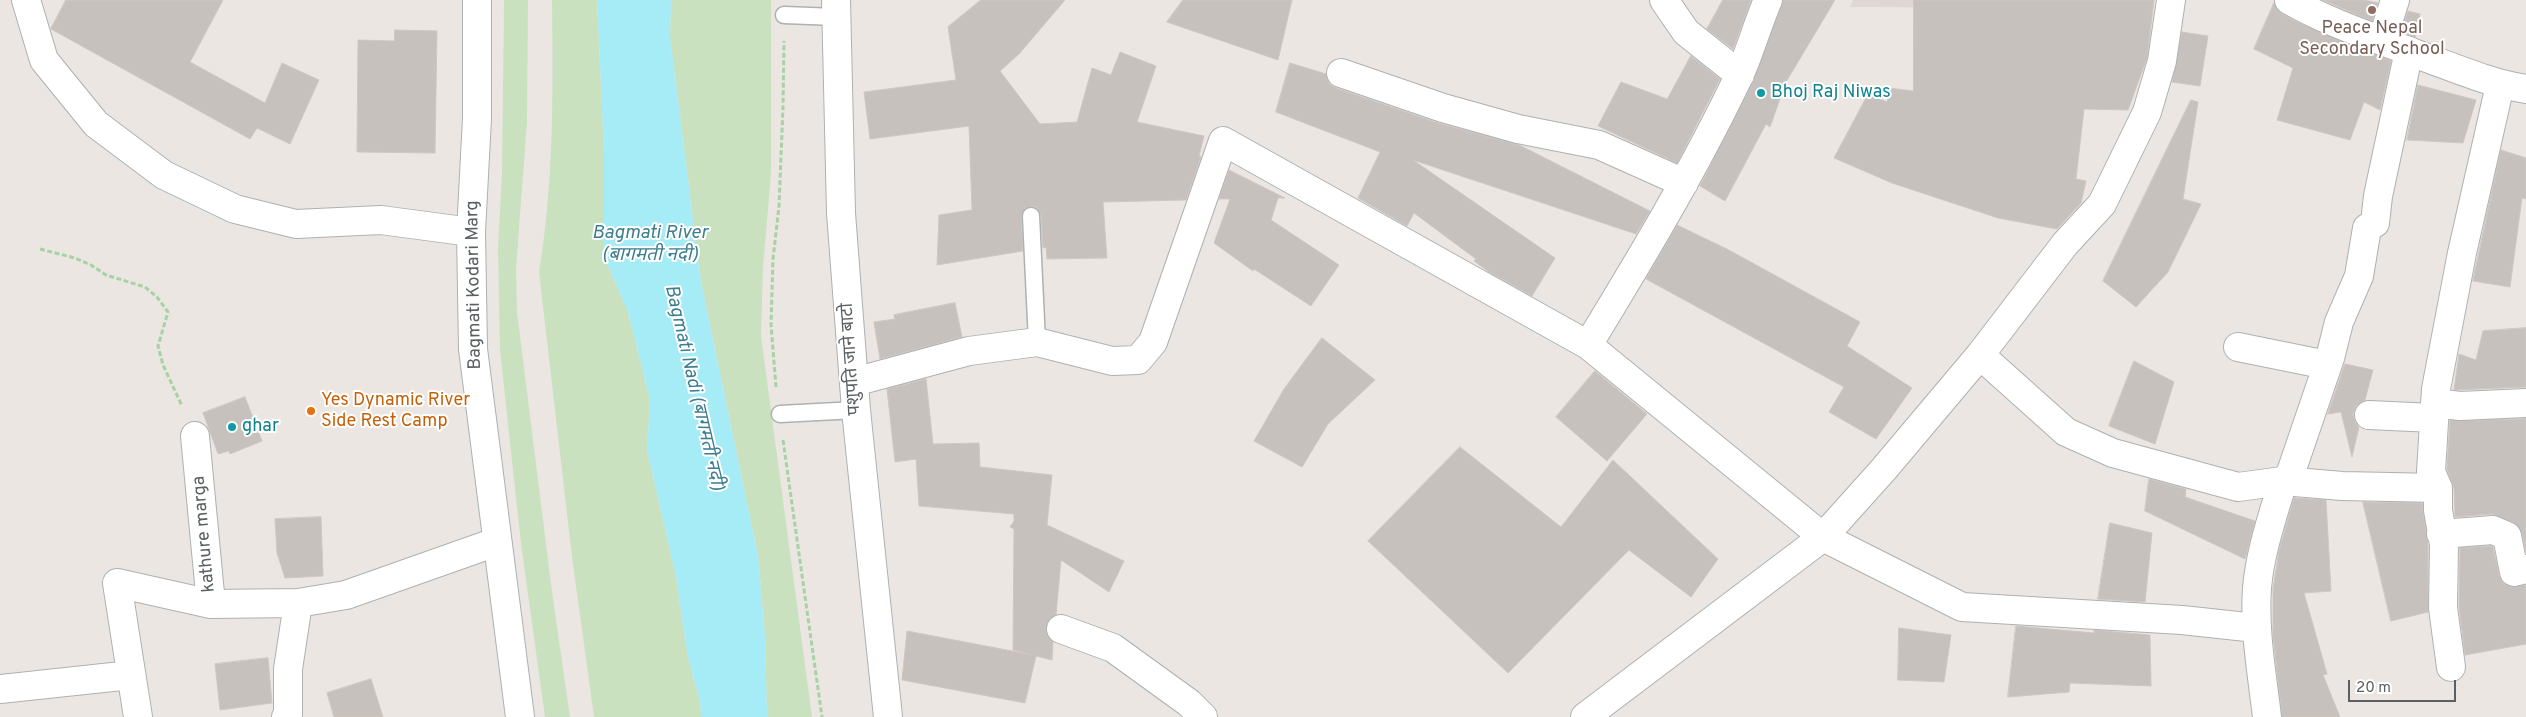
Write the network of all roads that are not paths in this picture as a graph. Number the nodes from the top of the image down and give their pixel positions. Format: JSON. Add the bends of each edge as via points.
{"nodes":[{"id":1,"x":26,"y":0,"type":"edge"},
{"id":2,"x":464,"y":0,"type":"edge"},
{"id":3,"x":477,"y":0,"type":"edge"},
{"id":4,"x":1664,"y":0,"type":"edge"},
{"id":5,"x":1768,"y":0,"type":"edge"},
{"id":6,"x":2171,"y":0,"type":"edge"},
{"id":7,"x":2289,"y":0,"type":"edge"},
{"id":8,"x":2395,"y":0,"type":"edge"},
{"id":9,"x":836,"y":9,"type":"edge"},
{"id":10,"x":784,"y":15,"type":"road end"},
{"id":11,"x":2382,"y":41,"type":"junction"},
{"id":12,"x":2409,"y":51,"type":"junction"},
{"id":13,"x":1341,"y":73,"type":"dead end"},
{"id":14,"x":1740,"y":75,"type":"junction"},
{"id":15,"x":2513,"y":87,"type":"edge"},
{"id":16,"x":1684,"y":183,"type":"junction"},
{"id":17,"x":1031,"y":216,"type":"dead end"},
{"id":18,"x":472,"y":232,"type":"junction"},
{"id":19,"x":1037,"y":342,"type":"junction"},
{"id":20,"x":1588,"y":345,"type":"junction"},
{"id":21,"x":2238,"y":347,"type":"dead end"},
{"id":22,"x":1980,"y":355,"type":"junction"},
{"id":23,"x":2327,"y":365,"type":"junction"},
{"id":24,"x":854,"y":382,"type":"junction"},
{"id":25,"x":2526,"y":403,"type":"edge"},
{"id":26,"x":856,"y":410,"type":"junction"},
{"id":27,"x":2435,"y":410,"type":"junction"},
{"id":28,"x":780,"y":414,"type":"road end"},
{"id":29,"x":2369,"y":415,"type":"dead end"},
{"id":30,"x":195,"y":436,"type":"road end"},
{"id":31,"x":2283,"y":480,"type":"junction"},
{"id":32,"x":2438,"y":488,"type":"junction"},
{"id":33,"x":2441,"y":534,"type":"junction"},
{"id":34,"x":1823,"y":537,"type":"junction"},
{"id":35,"x":496,"y":542,"type":"junction"},
{"id":36,"x":2526,"y":570,"type":"edge"},
{"id":37,"x":298,"y":603,"type":"junction"},
{"id":38,"x":211,"y":604,"type":"junction"},
{"id":39,"x":2256,"y":628,"type":"junction"},
{"id":40,"x":1061,"y":629,"type":"dead end"},
{"id":41,"x":2451,"y":668,"type":"dead end"},
{"id":42,"x":131,"y":675,"type":"junction"},
{"id":43,"x":0,"y":689,"type":"edge"},
{"id":44,"x":138,"y":717,"type":"edge"},
{"id":45,"x":286,"y":717,"type":"edge"},
{"id":46,"x":520,"y":717,"type":"edge"},
{"id":47,"x":888,"y":717,"type":"edge"},
{"id":48,"x":1203,"y":717,"type":"edge"},
{"id":49,"x":1586,"y":717,"type":"edge"},
{"id":50,"x":2267,"y":717,"type":"edge"}],
"edges":[{"from":1,"to":18,"type":"street","via":[[44,60],[96,124],[164,175],[235,209],[296,224],[381,220]]},
{"from":2,"to":3,"type":"lane"},
{"from":3,"to":18,"type":"street","name":"Bagmati Kodari Marg","via":[[477,118]]},
{"from":4,"to":14,"type":"street","via":[[1686,32]]},
{"from":5,"to":14,"type":"street"},
{"from":6,"to":22,"type":"street","via":[[2162,61],[2147,112],[2102,204],[2065,244]]},
{"from":7,"to":11,"type":"street","via":[[2318,17]]},
{"from":8,"to":11,"type":"street"},
{"from":9,"to":10,"type":"lane"},
{"from":9,"to":24,"type":"street","name":"पशुपति जाने बाटो","via":[[840,213]]},
{"from":11,"to":12,"type":"street"},
{"from":12,"to":15,"type":"street"},
{"from":12,"to":23,"type":"street","via":[[2375,223],[2367,228],[2359,276],[2339,322]]},
{"from":13,"to":16,"type":"street","via":[[1443,108],[1518,129],[1599,145]]},
{"from":14,"to":16,"type":"street"},
{"from":15,"to":27,"type":"street","via":[[2462,253],[2436,389]]},
{"from":16,"to":20,"type":"street"},
{"from":17,"to":19,"type":"lane"},
{"from":18,"to":35,"type":"street","name":"Bagmati Kodari Marg","via":[[472,348]]},
{"from":19,"to":20,"type":"street","via":[[1112,361],[1138,360],[1153,342],[1223,141]]},
{"from":19,"to":24,"type":"street","via":[[969,351]]},
{"from":20,"to":34,"type":"street"},
{"from":21,"to":23,"type":"street"},
{"from":22,"to":31,"type":"street","via":[[2066,432],[2113,453],[2238,486]]},
{"from":22,"to":34,"type":"street"},
{"from":23,"to":31,"type":"street","via":[[2290,475]]},
{"from":24,"to":26,"type":"street","name":"पशुपति जाने बाटो"},
{"from":25,"to":27,"type":"street"},
{"from":26,"to":28,"type":"lane"},
{"from":26,"to":47,"type":"street","name":"पशुपति जाने बाटो"},
{"from":27,"to":29,"type":"street"},
{"from":27,"to":32,"type":"street","via":[[2431,472]]},
{"from":30,"to":38,"type":"street","name":"kathure marga"},
{"from":31,"to":32,"type":"street","via":[[2357,487]]},
{"from":31,"to":39,"type":"street","via":[[2257,586]]},
{"from":32,"to":33,"type":"street"},
{"from":33,"to":36,"type":"street","via":[[2493,530],[2507,536],[2514,572]]},
{"from":33,"to":41,"type":"street","via":[[2444,545],[2443,608]]},
{"from":34,"to":39,"type":"street","via":[[1962,607],[2182,620]]},
{"from":34,"to":49,"type":"street"},
{"from":35,"to":37,"type":"street","name":"kathure marga","via":[[346,595]]},
{"from":35,"to":46,"type":"street","name":"Bagmati Kodari Marg"},
{"from":37,"to":38,"type":"street","name":"kathure marga"},
{"from":37,"to":45,"type":"street","via":[[288,669]]},
{"from":38,"to":42,"type":"street","via":[[117,583]]},
{"from":39,"to":50,"type":"street"},
{"from":40,"to":48,"type":"street","via":[[1113,648],[1189,703]]},
{"from":42,"to":43,"type":"street"},
{"from":42,"to":44,"type":"street"}]}
